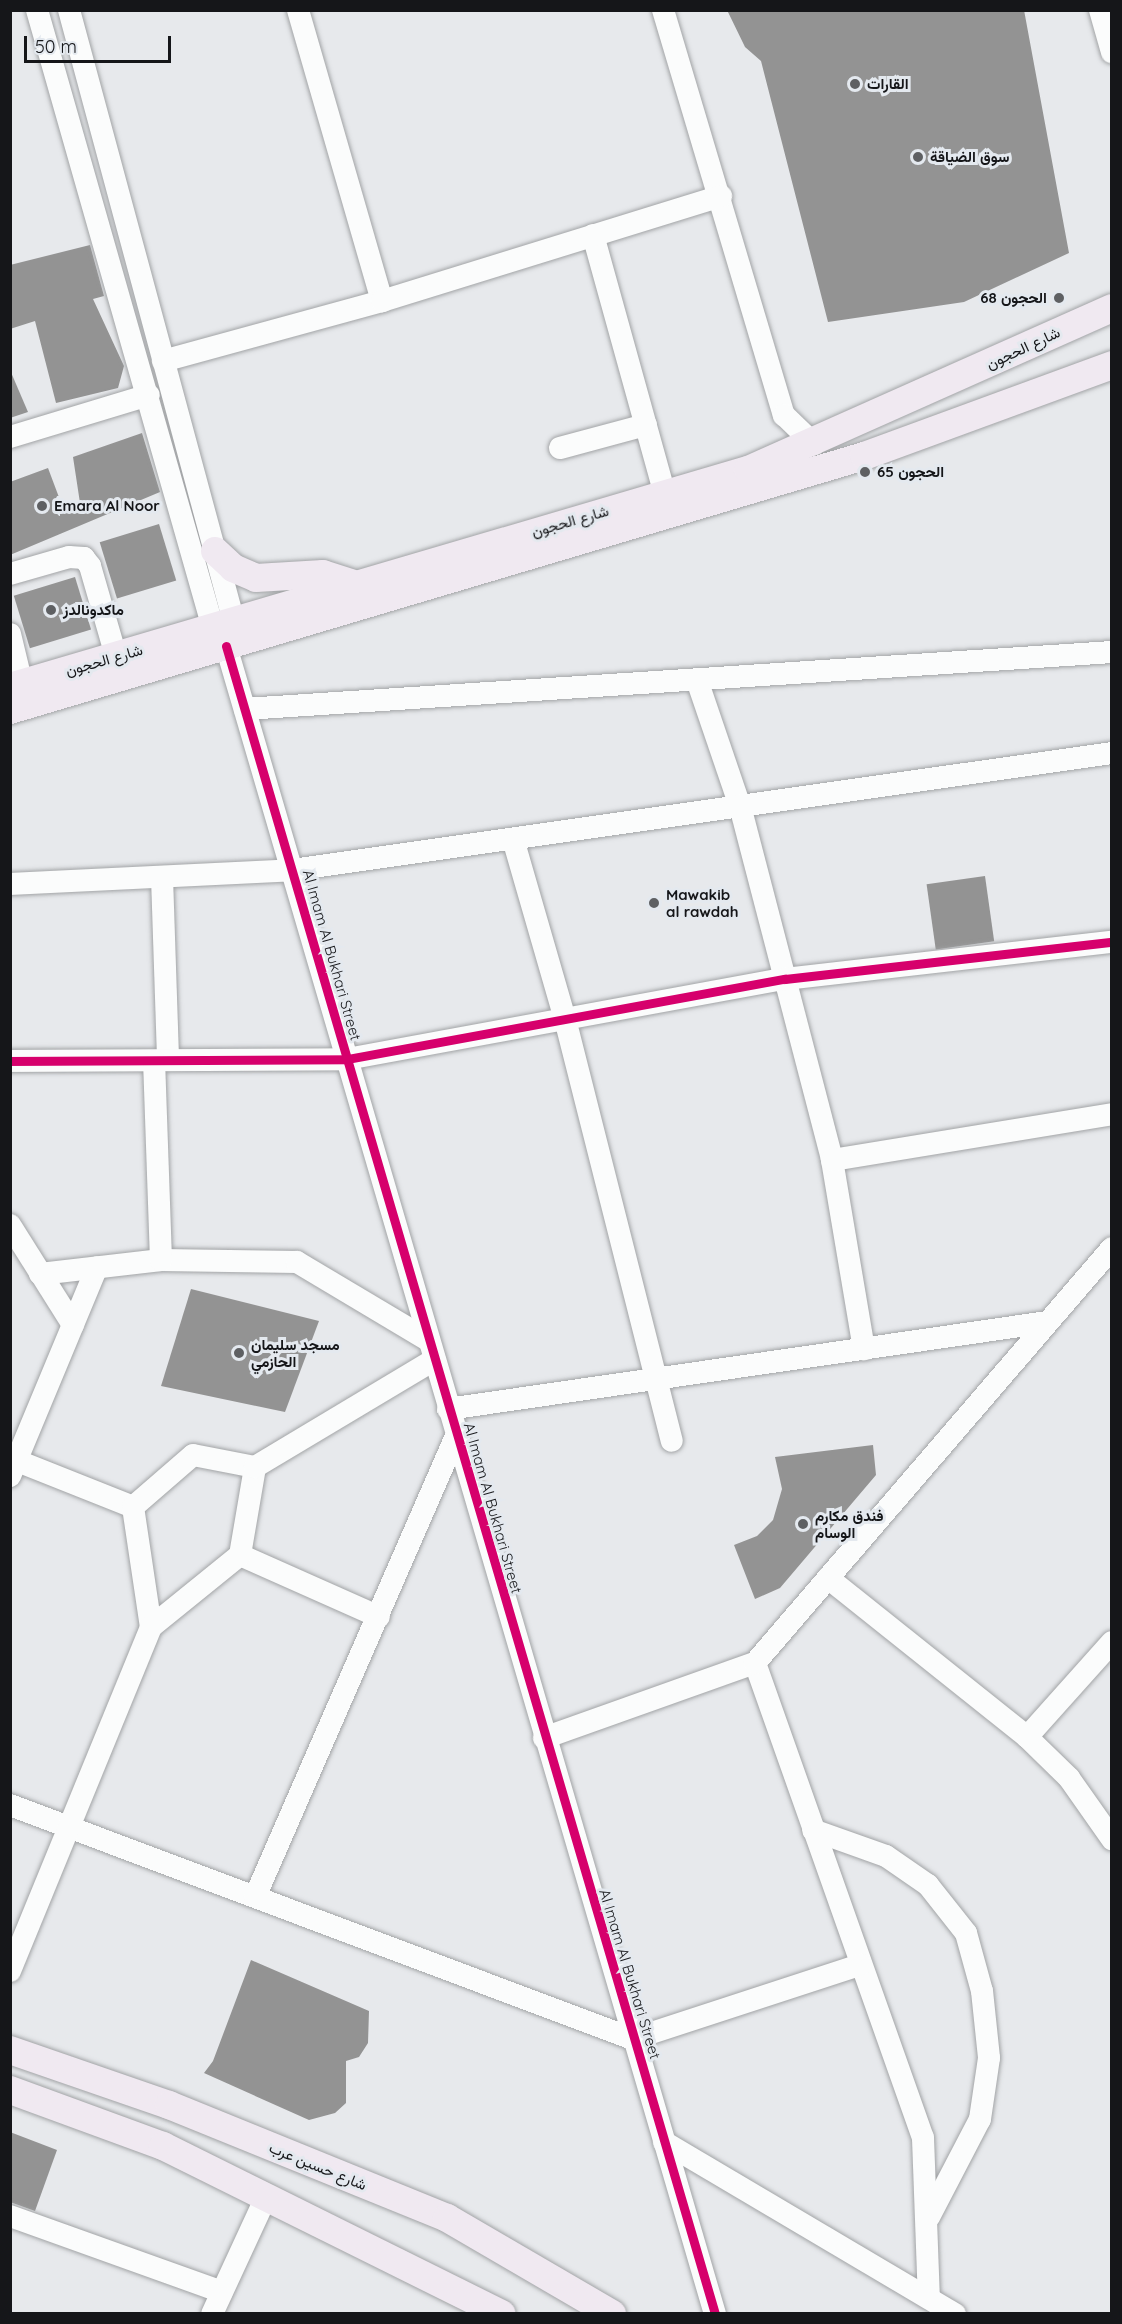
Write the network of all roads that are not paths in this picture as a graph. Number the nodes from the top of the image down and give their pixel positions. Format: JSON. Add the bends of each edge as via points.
{"nodes":[{"id":1,"x":37,"y":10,"type":"edge"},
{"id":2,"x":69,"y":10,"type":"edge"},
{"id":3,"x":298,"y":10,"type":"edge"},
{"id":4,"x":663,"y":10,"type":"edge"},
{"id":5,"x":1105,"y":16,"type":"edge"},
{"id":6,"x":1112,"y":52,"type":"edge"},
{"id":7,"x":721,"y":196,"type":"junction"},
{"id":8,"x":593,"y":235,"type":"junction"},
{"id":9,"x":382,"y":301,"type":"junction"},
{"id":10,"x":1112,"y":308,"type":"edge"},
{"id":11,"x":163,"y":361,"type":"junction"},
{"id":12,"x":1112,"y":365,"type":"edge"},
{"id":13,"x":149,"y":395,"type":"junction"},
{"id":14,"x":646,"y":424,"type":"junction"},
{"id":15,"x":10,"y":437,"type":"edge"},
{"id":16,"x":814,"y":444,"type":"junction"},
{"id":17,"x":560,"y":448,"type":"dead end"},
{"id":18,"x":665,"y":494,"type":"junction"},
{"id":19,"x":215,"y":552,"type":"junction"},
{"id":20,"x":10,"y":574,"type":"edge"},
{"id":21,"x":353,"y":584,"type":"junction"},
{"id":22,"x":224,"y":632,"type":"junction"},
{"id":23,"x":10,"y":634,"type":"edge"},
{"id":24,"x":1112,"y":652,"type":"edge"},
{"id":25,"x":116,"y":656,"type":"junction"},
{"id":26,"x":697,"y":680,"type":"junction"},
{"id":27,"x":16,"y":685,"type":"edge"},
{"id":28,"x":245,"y":709,"type":"junction"},
{"id":29,"x":10,"y":710,"type":"edge"},
{"id":30,"x":1112,"y":753,"type":"edge"},
{"id":31,"x":740,"y":806,"type":"junction"},
{"id":32,"x":513,"y":839,"type":"junction"},
{"id":33,"x":292,"y":870,"type":"junction"},
{"id":34,"x":162,"y":877,"type":"junction"},
{"id":35,"x":10,"y":884,"type":"edge"},
{"id":36,"x":1112,"y":942,"type":"edge"},
{"id":37,"x":785,"y":979,"type":"junction"},
{"id":38,"x":565,"y":1019,"type":"junction"},
{"id":39,"x":347,"y":1059,"type":"junction"},
{"id":40,"x":161,"y":1060,"type":"junction"},
{"id":41,"x":10,"y":1061,"type":"edge"},
{"id":42,"x":1112,"y":1114,"type":"edge"},
{"id":43,"x":832,"y":1160,"type":"junction"},
{"id":44,"x":10,"y":1225,"type":"edge"},
{"id":45,"x":1112,"y":1248,"type":"edge"},
{"id":46,"x":161,"y":1260,"type":"junction"},
{"id":47,"x":97,"y":1267,"type":"junction"},
{"id":48,"x":40,"y":1274,"type":"junction"},
{"id":49,"x":1047,"y":1322,"type":"junction"},
{"id":50,"x":73,"y":1325,"type":"junction"},
{"id":51,"x":864,"y":1349,"type":"junction"},
{"id":52,"x":431,"y":1350,"type":"junction"},
{"id":53,"x":657,"y":1380,"type":"junction"},
{"id":54,"x":448,"y":1409,"type":"junction"},
{"id":55,"x":456,"y":1436,"type":"junction"},
{"id":56,"x":672,"y":1441,"type":"dead end"},
{"id":57,"x":13,"y":1465,"type":"edge"},
{"id":58,"x":255,"y":1467,"type":"junction"},
{"id":59,"x":133,"y":1507,"type":"junction"},
{"id":60,"x":240,"y":1555,"type":"junction"},
{"id":61,"x":828,"y":1578,"type":"junction"},
{"id":62,"x":379,"y":1617,"type":"junction"},
{"id":63,"x":151,"y":1628,"type":"junction"},
{"id":64,"x":1112,"y":1642,"type":"edge"},
{"id":65,"x":755,"y":1663,"type":"junction"},
{"id":66,"x":1027,"y":1737,"type":"junction"},
{"id":67,"x":544,"y":1738,"type":"junction"},
{"id":68,"x":10,"y":1805,"type":"edge"},
{"id":69,"x":71,"y":1828,"type":"junction"},
{"id":70,"x":813,"y":1830,"type":"junction"},
{"id":71,"x":1112,"y":1839,"type":"edge"},
{"id":72,"x":255,"y":1897,"type":"junction"},
{"id":73,"x":861,"y":1965,"type":"junction"},
{"id":74,"x":10,"y":1971,"type":"edge"},
{"id":75,"x":633,"y":2038,"type":"junction"},
{"id":76,"x":10,"y":2050,"type":"edge"},
{"id":77,"x":10,"y":2090,"type":"edge"},
{"id":78,"x":664,"y":2142,"type":"junction"},
{"id":79,"x":266,"y":2197,"type":"junction"},
{"id":80,"x":10,"y":2216,"type":"edge"},
{"id":81,"x":929,"y":2217,"type":"junction"},
{"id":82,"x":222,"y":2292,"type":"junction"},
{"id":83,"x":929,"y":2298,"type":"junction"},
{"id":84,"x":212,"y":2313,"type":"edge"},
{"id":85,"x":502,"y":2313,"type":"edge"},
{"id":86,"x":612,"y":2313,"type":"edge"},
{"id":87,"x":715,"y":2313,"type":"edge"},
{"id":88,"x":955,"y":2313,"type":"edge"}],
"edges":[{"from":1,"to":13,"type":"street"},
{"from":2,"to":11,"type":"street"},
{"from":3,"to":9,"type":"street"},
{"from":4,"to":7,"type":"street"},
{"from":5,"to":6,"type":"street"},
{"from":7,"to":8,"type":"street"},
{"from":7,"to":16,"type":"street","via":[[784,415]]},
{"from":8,"to":9,"type":"street"},
{"from":8,"to":14,"type":"street"},
{"from":9,"to":11,"type":"street"},
{"from":10,"to":16,"type":"main road","name":"شارع الحجون"},
{"from":11,"to":19,"type":"street"},
{"from":12,"to":22,"type":"main road","name":"شارع الحجون","via":[[864,456]]},
{"from":13,"to":15,"type":"street"},
{"from":13,"to":22,"type":"street"},
{"from":14,"to":17,"type":"street"},
{"from":14,"to":18,"type":"street"},
{"from":16,"to":18,"type":"main road","name":"شارع الحجون","via":[[748,470]]},
{"from":18,"to":21,"type":"main road","name":"شارع الحجون"},
{"from":19,"to":21,"type":"main road","via":[[233,568],[256,578],[323,573]]},
{"from":19,"to":22,"type":"street"},
{"from":20,"to":25,"type":"street","via":[[69,557],[84,558],[90,566]]},
{"from":21,"to":22,"type":"main road","name":"شارع الحجون"},
{"from":22,"to":25,"type":"main road","name":"شارع الحجون"},
{"from":22,"to":28,"type":"street","name":"Al Imam Al Bukhari Street"},
{"from":22,"to":29,"type":"main road","name":"شارع الحجون"},
{"from":23,"to":27,"type":"street"},
{"from":24,"to":26,"type":"street"},
{"from":25,"to":27,"type":"main road","name":"شارع الحجون"},
{"from":26,"to":28,"type":"street"},
{"from":26,"to":31,"type":"street"},
{"from":28,"to":33,"type":"street","name":"Al Imam Al Bukhari Street"},
{"from":30,"to":31,"type":"street"},
{"from":31,"to":32,"type":"street"},
{"from":31,"to":37,"type":"street"},
{"from":32,"to":33,"type":"street"},
{"from":32,"to":38,"type":"street"},
{"from":33,"to":34,"type":"street"},
{"from":33,"to":39,"type":"street","name":"Al Imam Al Bukhari Street"},
{"from":34,"to":35,"type":"street"},
{"from":34,"to":40,"type":"street"},
{"from":36,"to":37,"type":"street"},
{"from":37,"to":38,"type":"street"},
{"from":37,"to":43,"type":"street"},
{"from":38,"to":39,"type":"street"},
{"from":38,"to":53,"type":"street"},
{"from":39,"to":40,"type":"street"},
{"from":39,"to":52,"type":"street","name":"Al Imam Al Bukhari Street"},
{"from":40,"to":41,"type":"street"},
{"from":40,"to":46,"type":"street"},
{"from":42,"to":43,"type":"street"},
{"from":43,"to":51,"type":"street"},
{"from":44,"to":48,"type":"street"},
{"from":45,"to":49,"type":"street"},
{"from":46,"to":47,"type":"street"},
{"from":46,"to":52,"type":"street","via":[[297,1262]]},
{"from":47,"to":48,"type":"street"},
{"from":47,"to":50,"type":"street"},
{"from":48,"to":50,"type":"street"},
{"from":49,"to":51,"type":"street"},
{"from":49,"to":61,"type":"street"},
{"from":50,"to":57,"type":"street"},
{"from":51,"to":53,"type":"street"},
{"from":52,"to":54,"type":"street","name":"Al Imam Al Bukhari Street"},
{"from":52,"to":58,"type":"street"},
{"from":53,"to":54,"type":"street"},
{"from":53,"to":56,"type":"street"},
{"from":54,"to":55,"type":"street","name":"Al Imam Al Bukhari Street"},
{"from":55,"to":62,"type":"street"},
{"from":55,"to":67,"type":"street","name":"Al Imam Al Bukhari Street"},
{"from":57,"to":59,"type":"street"},
{"from":58,"to":59,"type":"street","via":[[193,1455]]},
{"from":58,"to":60,"type":"street"},
{"from":59,"to":63,"type":"street"},
{"from":60,"to":62,"type":"street"},
{"from":60,"to":63,"type":"street"},
{"from":61,"to":65,"type":"street"},
{"from":61,"to":66,"type":"street"},
{"from":62,"to":72,"type":"street"},
{"from":63,"to":69,"type":"street"},
{"from":64,"to":66,"type":"street"},
{"from":65,"to":67,"type":"street"},
{"from":65,"to":70,"type":"street"},
{"from":66,"to":71,"type":"street","via":[[1069,1778]]},
{"from":67,"to":75,"type":"street","name":"Al Imam Al Bukhari Street"},
{"from":68,"to":69,"type":"street"},
{"from":69,"to":72,"type":"street"},
{"from":69,"to":74,"type":"street"},
{"from":70,"to":73,"type":"street"},
{"from":70,"to":81,"type":"street","via":[[886,1856],[928,1885],[966,1933],[982,1991],[989,2058],[980,2119]]},
{"from":72,"to":75,"type":"street"},
{"from":73,"to":75,"type":"street"},
{"from":73,"to":81,"type":"street","via":[[923,2138]]},
{"from":75,"to":78,"type":"street","name":"Al Imam Al Bukhari Street"},
{"from":76,"to":86,"type":"main road","name":"شارع حسين عرب","via":[[169,2104],[447,2218]]},
{"from":77,"to":79,"type":"main road","via":[[164,2146]]},
{"from":78,"to":83,"type":"street"},
{"from":78,"to":87,"type":"street","name":"Al Imam Al Bukhari Street"},
{"from":79,"to":82,"type":"street"},
{"from":79,"to":85,"type":"main road"},
{"from":80,"to":82,"type":"street"},
{"from":81,"to":83,"type":"street"},
{"from":82,"to":84,"type":"street"},
{"from":83,"to":88,"type":"street"}]}
